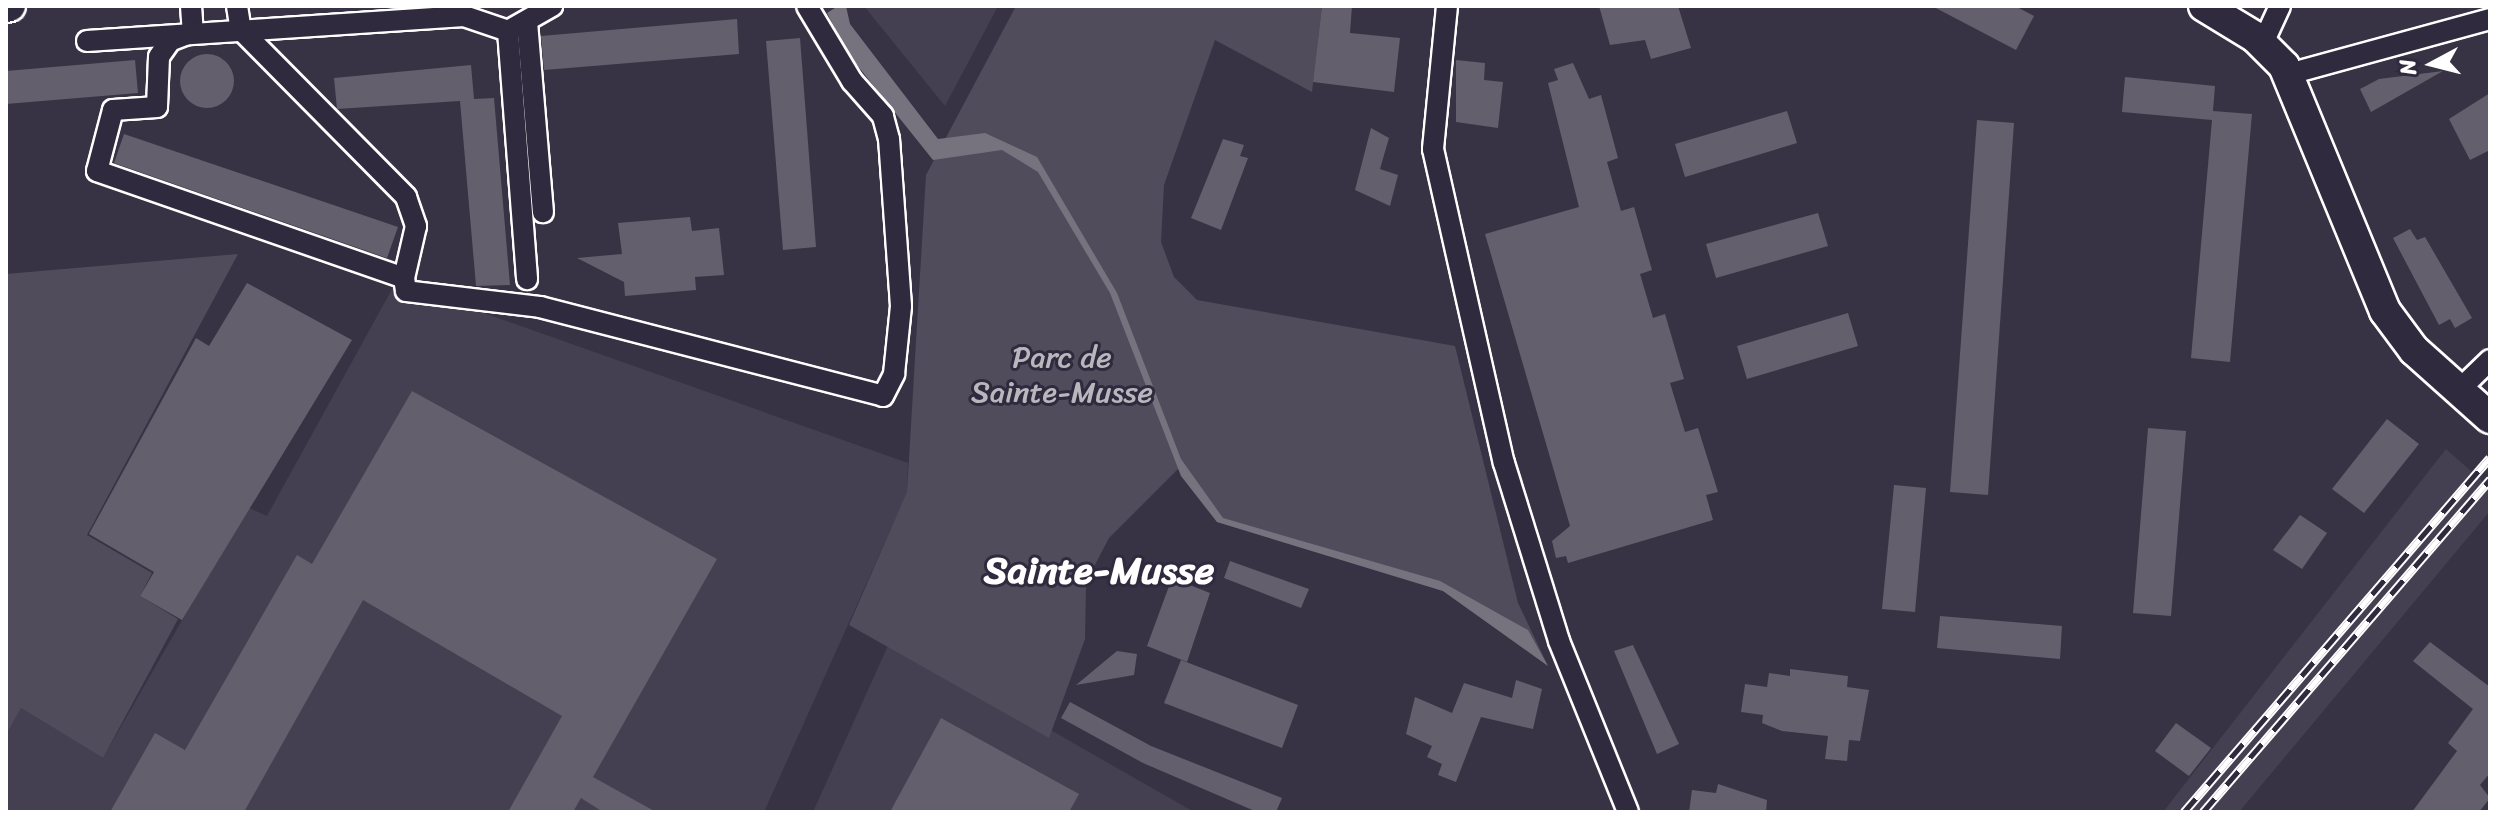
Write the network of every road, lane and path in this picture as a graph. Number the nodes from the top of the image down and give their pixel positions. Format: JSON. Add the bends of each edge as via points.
{"nodes":[{"id":1,"x":191,"y":6,"type":"edge"},
{"id":2,"x":237,"y":6,"type":"edge"},
{"id":3,"x":552,"y":6,"type":"edge"},
{"id":4,"x":807,"y":6,"type":"edge"},
{"id":5,"x":1447,"y":6,"type":"edge"},
{"id":6,"x":2204,"y":6,"type":"edge"},
{"id":7,"x":2280,"y":6,"type":"edge"},
{"id":8,"x":2490,"y":19,"type":"edge"},
{"id":9,"x":527,"y":22,"type":"junction"},
{"id":10,"x":241,"y":30,"type":"junction"},
{"id":11,"x":508,"y":31,"type":"junction"},
{"id":12,"x":193,"y":32,"type":"junction"},
{"id":13,"x":87,"y":41,"type":"dead end"},
{"id":14,"x":2263,"y":43,"type":"junction"},
{"id":15,"x":2289,"y":74,"type":"junction"},
{"id":16,"x":543,"y":212,"type":"dead end"},
{"id":17,"x":404,"y":278,"type":"junction"},
{"id":18,"x":527,"y":279,"type":"dead end"},
{"id":19,"x":2490,"y":360,"type":"edge"},
{"id":20,"x":2473,"y":403,"type":"edge"},
{"id":21,"x":1628,"y":812,"type":"edge"}],
"edges":[{"from":1,"to":12,"type":"street"},
{"from":2,"to":10,"type":"street"},
{"from":3,"to":9,"type":"street"},
{"from":4,"to":17,"type":"street","via":[[852,81],[883,116],[889,139],[901,306],[894,374],[883,396],[540,307],[406,291]]},
{"from":5,"to":21,"type":"street","via":[[1433,149],[1504,463],[1559,641]]},
{"from":6,"to":14,"type":"main road"},
{"from":7,"to":14,"type":"street"},
{"from":8,"to":15,"type":"street"},
{"from":9,"to":11,"type":"street"},
{"from":9,"to":16,"type":"street"},
{"from":10,"to":11,"type":"street","via":[[464,16]]},
{"from":10,"to":12,"type":"street"},
{"from":10,"to":17,"type":"street","via":[[406,197],[416,226]]},
{"from":11,"to":18,"type":"street"},
{"from":12,"to":13,"type":"street"},
{"from":12,"to":17,"type":"street","via":[[170,41],[159,57],[157,107],[113,110],[97,171]]},
{"from":14,"to":15,"type":"main road"},
{"from":15,"to":20,"type":"main road","via":[[2385,311]]},
{"from":19,"to":20,"type":"street"}]}
